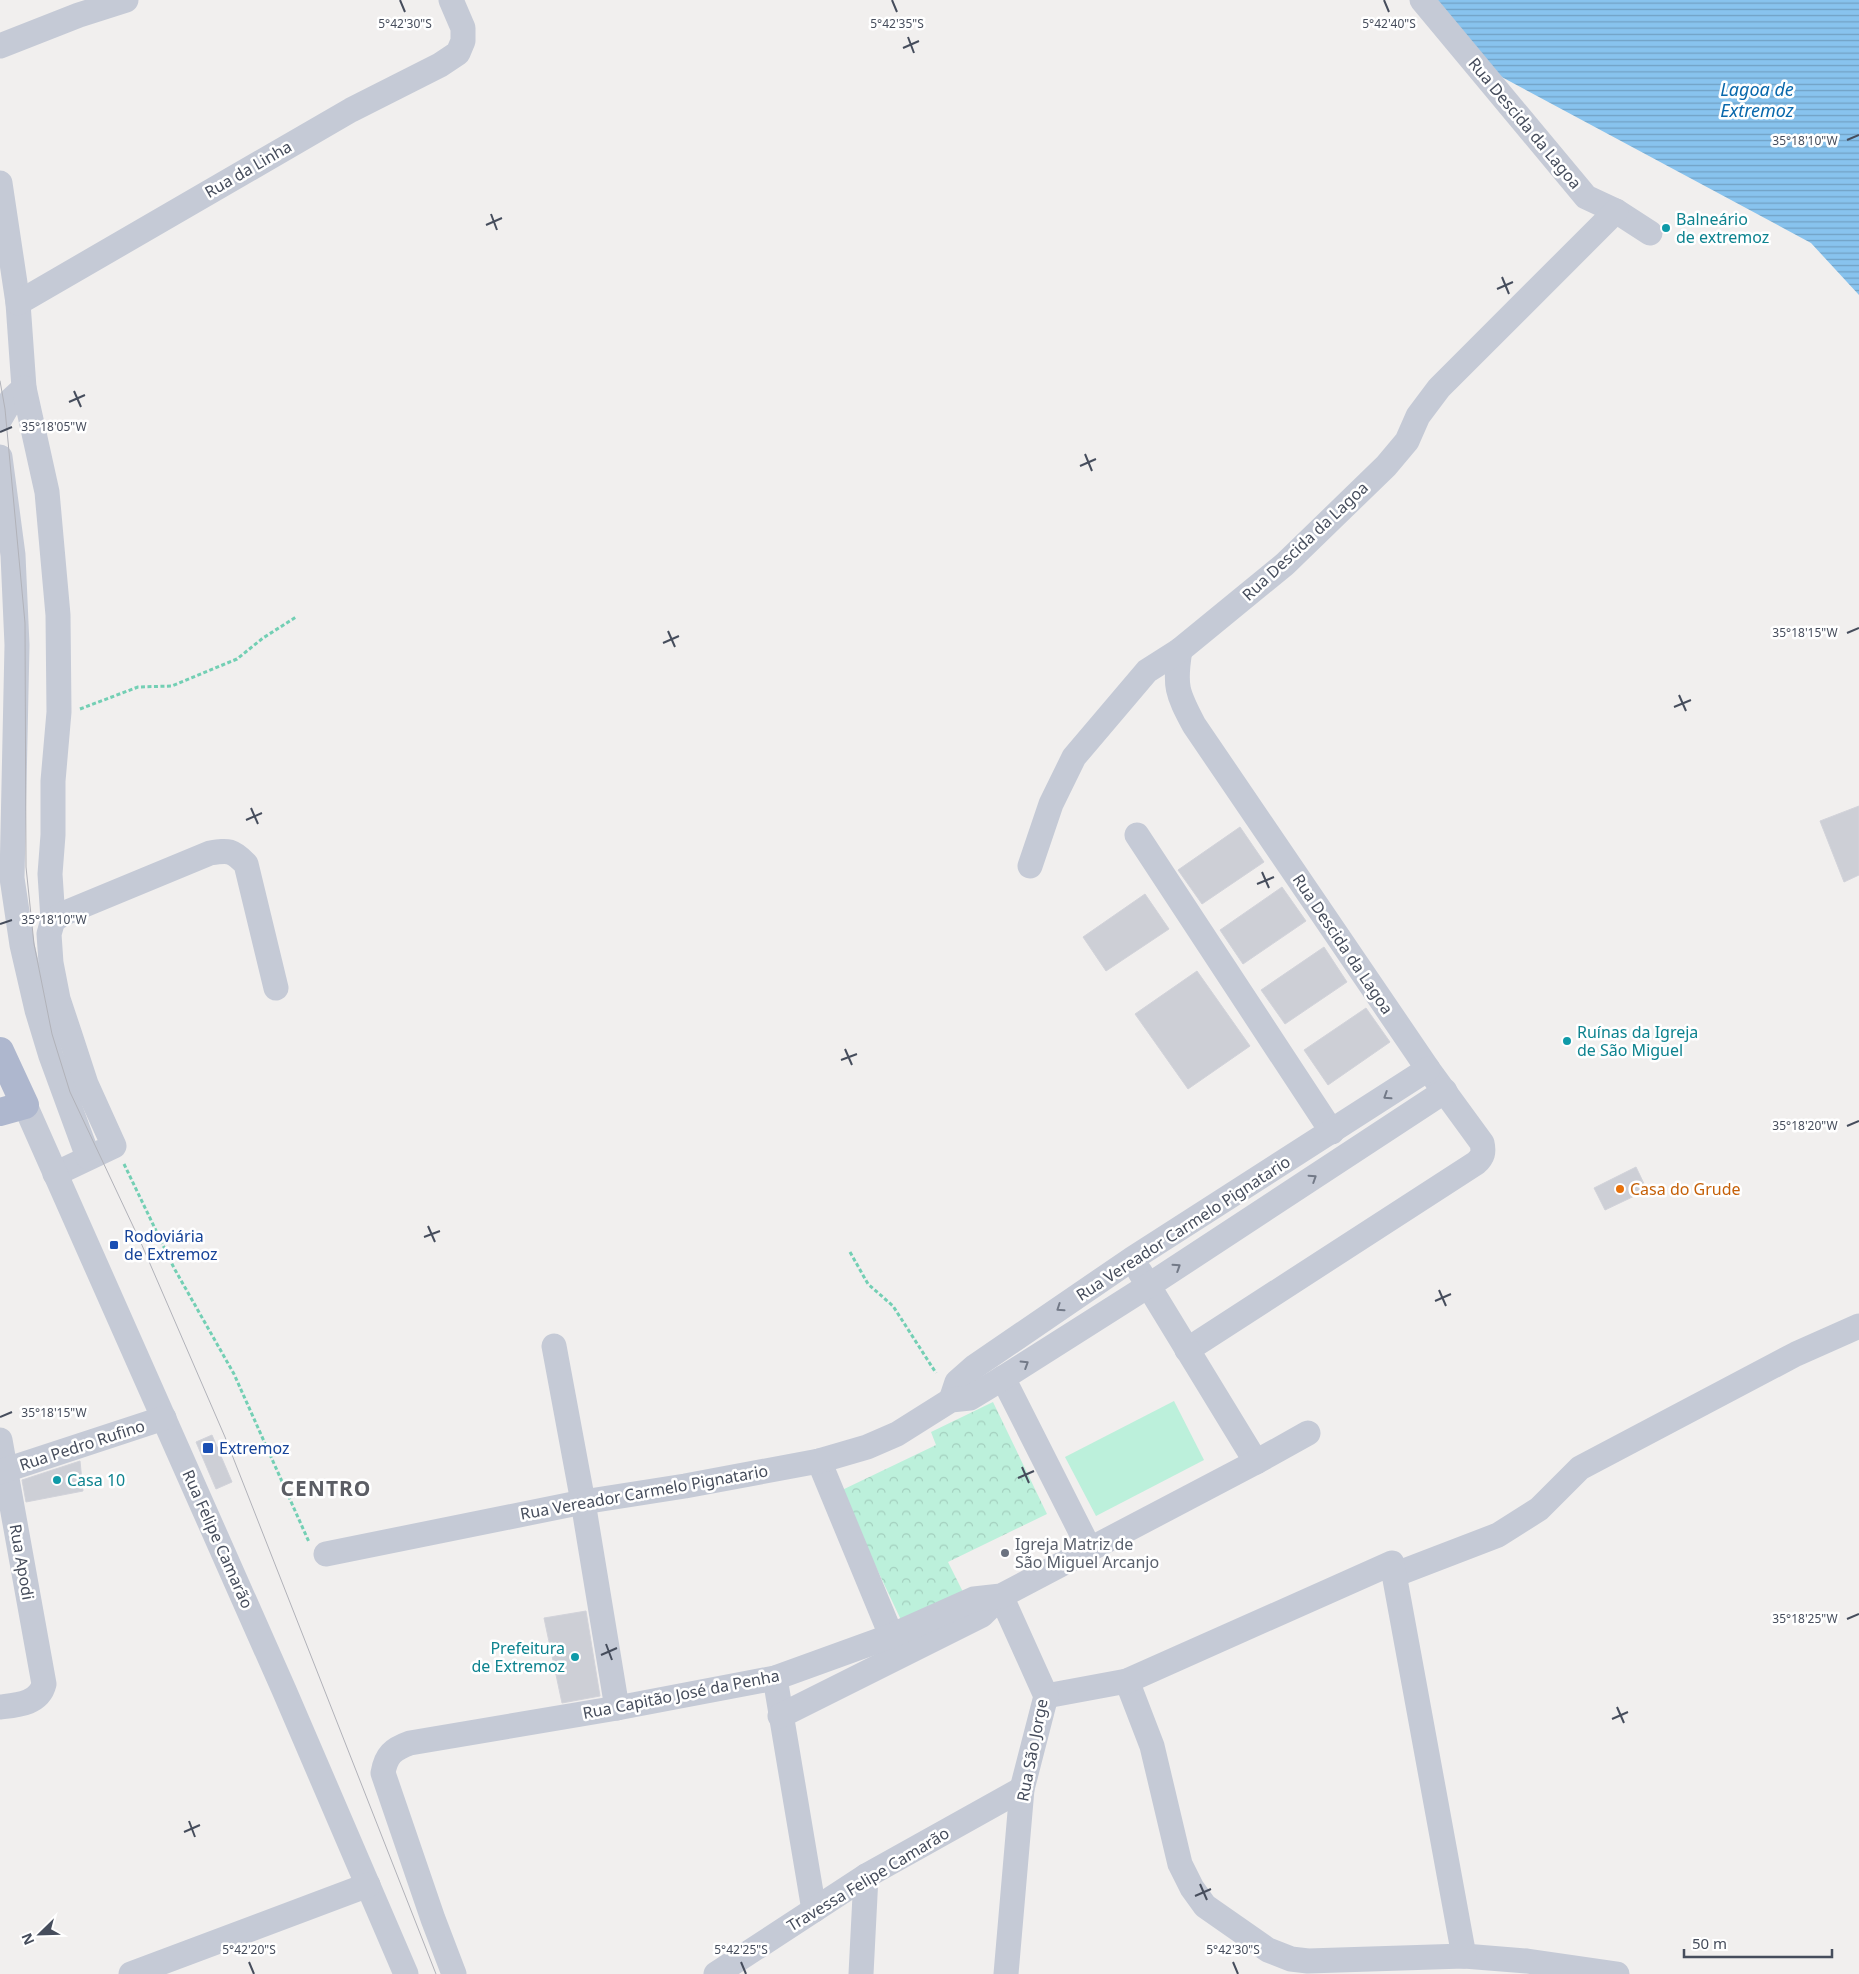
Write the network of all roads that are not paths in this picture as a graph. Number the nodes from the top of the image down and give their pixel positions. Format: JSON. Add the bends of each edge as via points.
{"nodes":[{"id":1,"x":126,"y":0,"type":"edge"},
{"id":2,"x":451,"y":0,"type":"edge"},
{"id":3,"x":1422,"y":0,"type":"edge"},
{"id":4,"x":0,"y":46,"type":"edge"},
{"id":5,"x":0,"y":183,"type":"edge"},
{"id":6,"x":1616,"y":211,"type":"junction"},
{"id":7,"x":1650,"y":233,"type":"dead end"},
{"id":8,"x":18,"y":303,"type":"junction"},
{"id":9,"x":24,"y":388,"type":"junction"},
{"id":10,"x":0,"y":419,"type":"edge"},
{"id":11,"x":0,"y":457,"type":"edge"},
{"id":12,"x":1180,"y":650,"type":"junction"},
{"id":13,"x":1137,"y":835,"type":"dead end"},
{"id":14,"x":1030,"y":866,"type":"dead end"},
{"id":15,"x":53,"y":920,"type":"junction"},
{"id":16,"x":276,"y":988,"type":"dead end"},
{"id":17,"x":1,"y":1058,"type":"edge"},
{"id":18,"x":1428,"y":1069,"type":"junction"},
{"id":19,"x":1445,"y":1091,"type":"junction"},
{"id":20,"x":13,"y":1109,"type":"edge"},
{"id":21,"x":1332,"y":1132,"type":"junction"},
{"id":22,"x":88,"y":1157,"type":"junction"},
{"id":23,"x":55,"y":1174,"type":"junction"},
{"id":24,"x":1132,"y":1259,"type":"junction"},
{"id":25,"x":1148,"y":1286,"type":"junction"},
{"id":26,"x":1859,"y":1326,"type":"edge"},
{"id":27,"x":554,"y":1346,"type":"dead end"},
{"id":28,"x":1187,"y":1350,"type":"junction"},
{"id":29,"x":1003,"y":1378,"type":"junction"},
{"id":30,"x":951,"y":1400,"type":"junction"},
{"id":31,"x":164,"y":1418,"type":"junction"},
{"id":32,"x":1308,"y":1433,"type":"dead end"},
{"id":33,"x":0,"y":1440,"type":"edge"},
{"id":34,"x":819,"y":1460,"type":"junction"},
{"id":35,"x":1256,"y":1462,"type":"junction"},
{"id":36,"x":3,"y":1471,"type":"edge"},
{"id":37,"x":583,"y":1502,"type":"junction"},
{"id":38,"x":1089,"y":1548,"type":"junction"},
{"id":39,"x":326,"y":1554,"type":"road end"},
{"id":40,"x":1394,"y":1576,"type":"junction"},
{"id":41,"x":1001,"y":1596,"type":"junction"},
{"id":42,"x":895,"y":1646,"type":"junction"},
{"id":43,"x":775,"y":1678,"type":"junction"},
{"id":44,"x":1127,"y":1681,"type":"junction"},
{"id":45,"x":1046,"y":1696,"type":"junction"},
{"id":46,"x":0,"y":1706,"type":"edge"},
{"id":47,"x":617,"y":1708,"type":"junction"},
{"id":48,"x":780,"y":1716,"type":"junction"},
{"id":49,"x":1022,"y":1789,"type":"junction"},
{"id":50,"x":866,"y":1876,"type":"junction"},
{"id":51,"x":368,"y":1884,"type":"junction"},
{"id":52,"x":814,"y":1910,"type":"junction"},
{"id":53,"x":1464,"y":1956,"type":"junction"},
{"id":54,"x":131,"y":1974,"type":"edge"},
{"id":55,"x":406,"y":1974,"type":"edge"},
{"id":56,"x":454,"y":1974,"type":"edge"},
{"id":57,"x":716,"y":1974,"type":"edge"},
{"id":58,"x":861,"y":1974,"type":"edge"},
{"id":59,"x":1006,"y":1974,"type":"edge"},
{"id":60,"x":1617,"y":1974,"type":"edge"}],
"edges":[{"from":1,"to":4,"type":"street"},
{"from":2,"to":8,"type":"street","name":"Rua da Linha","via":[[463,28],[463,41],[458,53],[351,110]]},
{"from":3,"to":6,"type":"street","name":"Rua Descida da Lagoa","via":[[1586,197]]},
{"from":5,"to":8,"type":"street"},
{"from":6,"to":7,"type":"street"},
{"from":6,"to":12,"type":"street","name":"Rua Descida da Lagoa","via":[[1439,388],[1418,416],[1407,441],[1386,466],[1284,564]]},
{"from":8,"to":9,"type":"street"},
{"from":9,"to":10,"type":"street","via":[[11,400]]},
{"from":9,"to":15,"type":"street","via":[[47,492],[58,615],[60,666],[50,874]]},
{"from":11,"to":22,"type":"street","via":[[13,555],[16,645],[12,878],[22,946],[37,1010]]},
{"from":12,"to":14,"type":"street","via":[[1147,671],[1074,757],[1051,804]]},
{"from":12,"to":18,"type":"street","name":"Rua Descida da Lagoa","via":[[1176,672],[1179,696],[1194,725]]},
{"from":13,"to":21,"type":"street"},
{"from":15,"to":16,"type":"street","via":[[210,852],[229,850],[246,864]]},
{"from":15,"to":22,"type":"street","via":[[49,934],[58,999],[86,1084],[114,1146]]},
{"from":17,"to":20,"type":"main road"},
{"from":18,"to":19,"type":"street","name":"Rua Descida da Lagoa"},
{"from":18,"to":21,"type":"street","name":"Rua Vereador Carmelo Pignatario","one_way":true},
{"from":25,"to":19,"type":"street","name":"Rua Vereador Carmelo Pignatario","one_way":true},
{"from":19,"to":28,"type":"street","name":"Rua Descida da Lagoa","via":[[1482,1143],[1482,1157]]},
{"from":20,"to":23,"type":"street","name":"Rua Felipe Camarão"},
{"from":21,"to":24,"type":"street","name":"Rua Vereador Carmelo Pignatario"},
{"from":22,"to":23,"type":"street"},
{"from":23,"to":31,"type":"street","name":"Rua Felipe Camarão"},
{"from":24,"to":25,"type":"street"},
{"from":24,"to":30,"type":"street","name":"Rua Vereador Carmelo Pignatario","one_way":true,"via":[[974,1367],[957,1382]]},
{"from":25,"to":28,"type":"street"},
{"from":29,"to":25,"type":"street","name":"Rua Vereador Carmelo Pignatario","one_way":true},
{"from":26,"to":40,"type":"street","via":[[1796,1354],[1580,1468],[1539,1509],[1498,1535]]},
{"from":27,"to":37,"type":"street"},
{"from":28,"to":35,"type":"street"},
{"from":29,"to":30,"type":"street","name":"Rua Vereador Carmelo Pignatario","via":[[970,1398]]},
{"from":29,"to":38,"type":"street"},
{"from":30,"to":34,"type":"street","name":"Rua Vereador Carmelo Pignatario","via":[[896,1434],[867,1447]]},
{"from":31,"to":36,"type":"street","name":"Rua Pedro Rufino"},
{"from":31,"to":51,"type":"street","name":"Rua Felipe Camarão"},
{"from":32,"to":35,"type":"street","name":"Rua Capitão José da Penha"},
{"from":33,"to":36,"type":"street","name":"Rua Apodi"},
{"from":34,"to":37,"type":"street","name":"Rua Vereador Carmelo Pignatario"},
{"from":34,"to":42,"type":"street"},
{"from":35,"to":38,"type":"street","name":"Rua Capitão José da Penha"},
{"from":36,"to":46,"type":"street","name":"Rua Apodi","via":[[44,1684],[42,1691],[30,1701]]},
{"from":37,"to":39,"type":"street","name":"Rua Vereador Carmelo Pignatario"},
{"from":37,"to":47,"type":"street"},
{"from":38,"to":41,"type":"street","name":"Rua Capitão José da Penha"},
{"from":40,"to":44,"type":"street","via":[[1392,1563]]},
{"from":40,"to":53,"type":"street"},
{"from":41,"to":42,"type":"street","name":"Rua Capitão José da Penha","via":[[974,1599]]},
{"from":41,"to":45,"type":"street","name":"Rua São Jorge"},
{"from":42,"to":43,"type":"street","name":"Rua Capitão José da Penha"},
{"from":42,"to":48,"type":"street","name":"Rua Capitão José da Penha"},
{"from":43,"to":47,"type":"street","name":"Rua Capitão José da Penha"},
{"from":43,"to":48,"type":"street"},
{"from":44,"to":45,"type":"street"},
{"from":44,"to":53,"type":"street","via":[[1152,1746],[1180,1864],[1205,1906],[1268,1950],[1291,1959]]},
{"from":45,"to":49,"type":"street","name":"Rua São Jorge"},
{"from":47,"to":56,"type":"street","name":"Rua Capitão José da Penha","via":[[410,1743],[391,1751],[383,1772],[432,1919]]},
{"from":48,"to":52,"type":"street"},
{"from":49,"to":50,"type":"street","name":"Travessa Felipe Camarão"},
{"from":49,"to":59,"type":"street","name":"Rua São Jorge"},
{"from":50,"to":52,"type":"street","name":"Travessa Felipe Camarão"},
{"from":50,"to":58,"type":"street"},
{"from":51,"to":54,"type":"street"},
{"from":51,"to":55,"type":"street","name":"Rua Felipe Camarão"},
{"from":52,"to":57,"type":"street","name":"Travessa Felipe Camarão"},
{"from":53,"to":60,"type":"street"}]}
